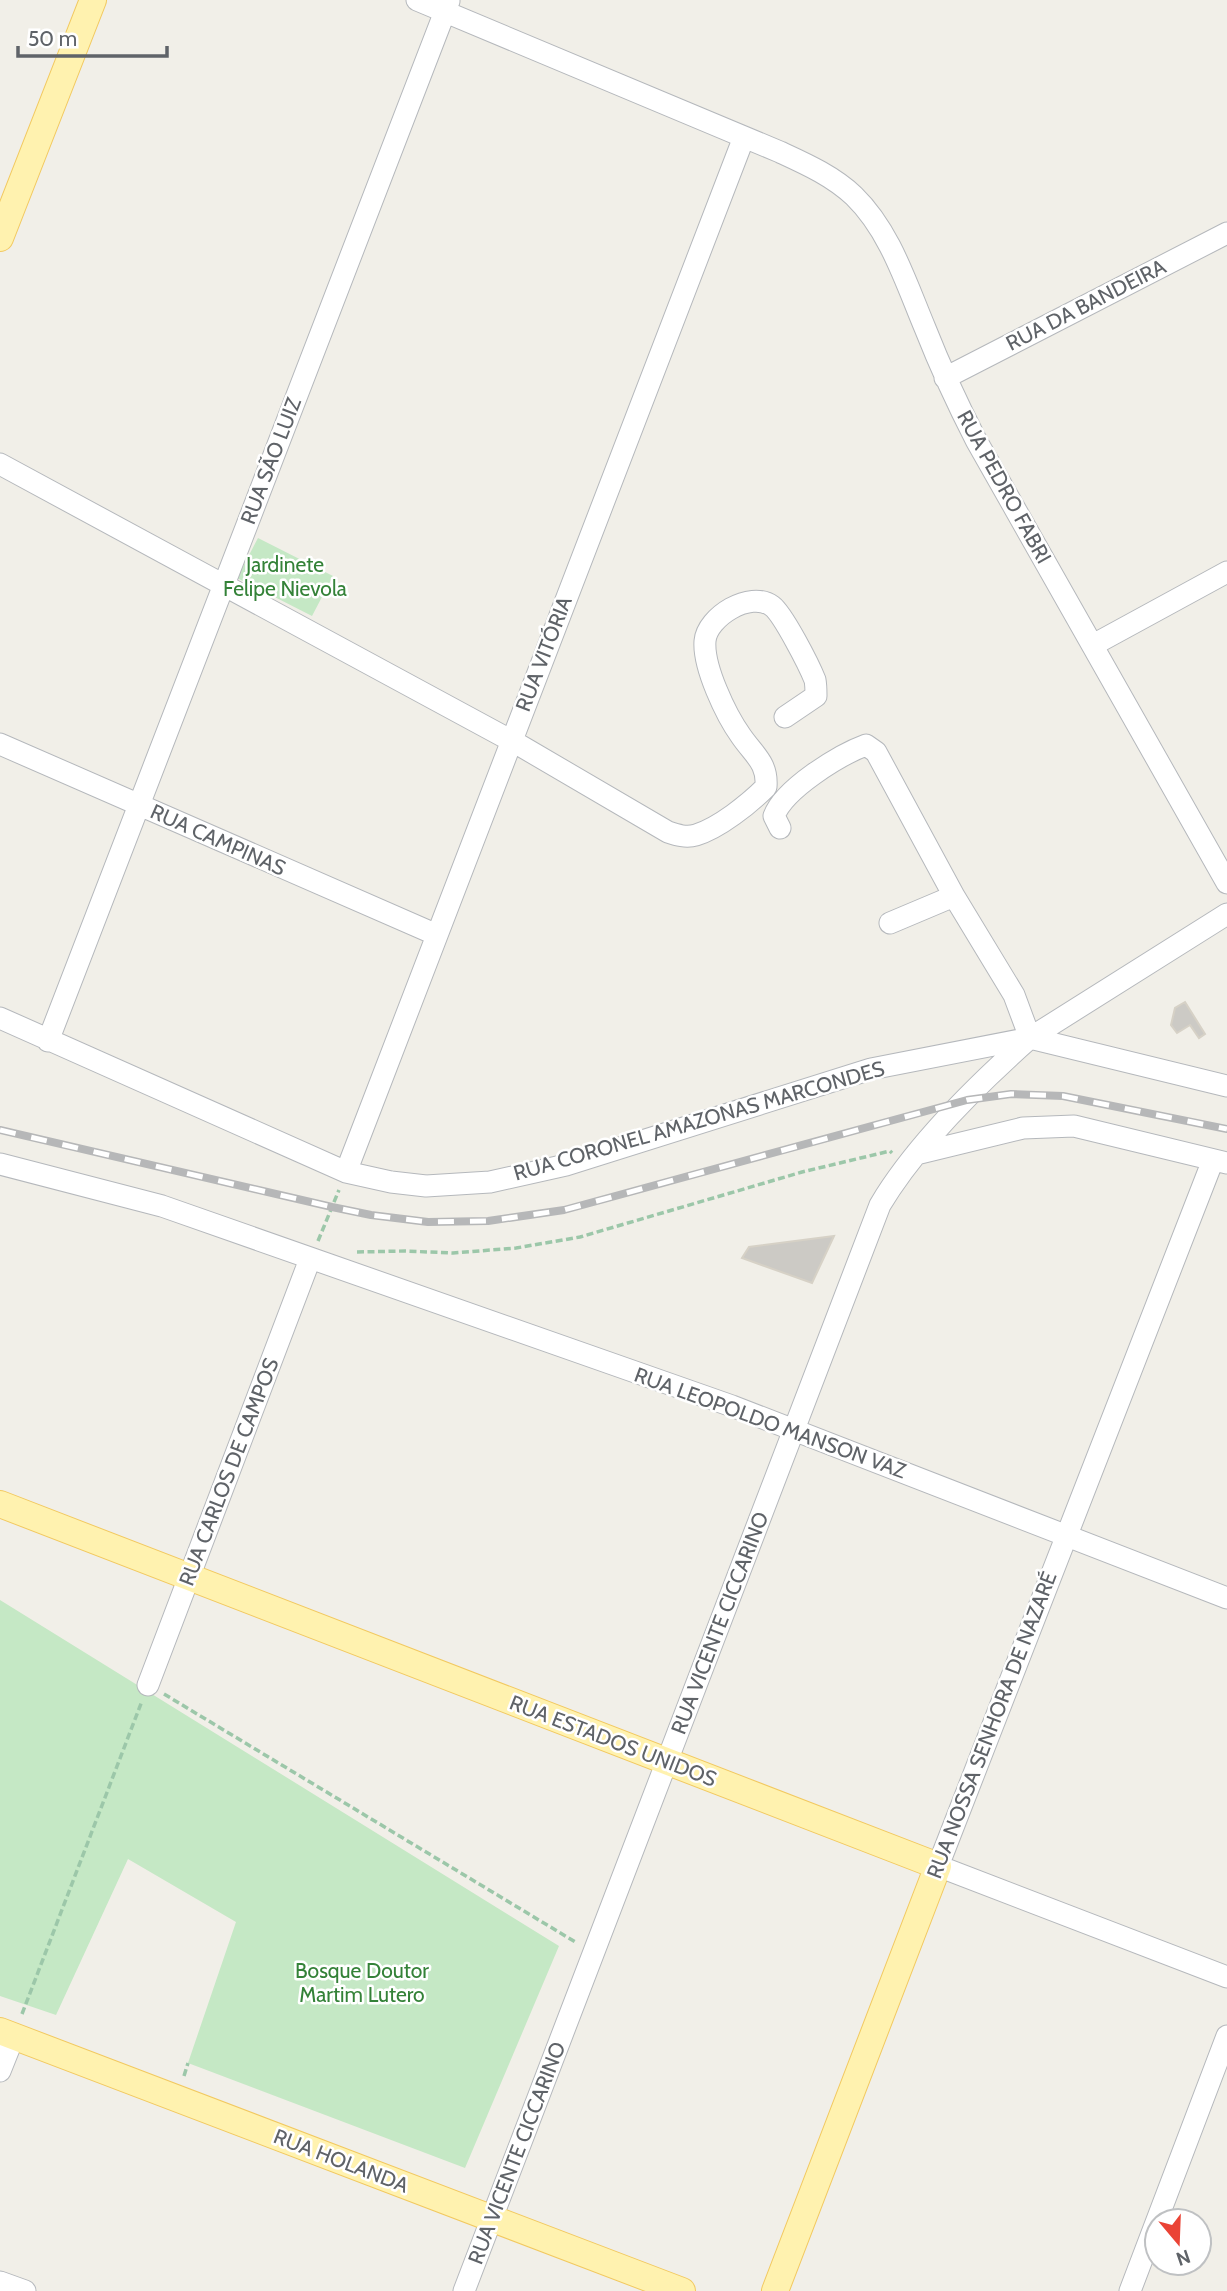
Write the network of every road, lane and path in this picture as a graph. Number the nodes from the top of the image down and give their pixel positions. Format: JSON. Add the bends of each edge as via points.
{"nodes":[{"id":1,"x":93,"y":0,"type":"edge"},
{"id":2,"x":417,"y":0,"type":"edge"},
{"id":3,"x":447,"y":6,"type":"edge"},
{"id":4,"x":744,"y":137,"type":"junction"},
{"id":5,"x":1227,"y":233,"type":"edge"},
{"id":6,"x":0,"y":238,"type":"edge"},
{"id":7,"x":945,"y":378,"type":"junction"},
{"id":8,"x":0,"y":464,"type":"edge"},
{"id":9,"x":1227,"y":572,"type":"edge"},
{"id":10,"x":224,"y":585,"type":"junction"},
{"id":11,"x":1093,"y":645,"type":"junction"},
{"id":12,"x":785,"y":717,"type":"dead end"},
{"id":13,"x":511,"y":741,"type":"junction"},
{"id":14,"x":0,"y":744,"type":"edge"},
{"id":15,"x":139,"y":805,"type":"junction"},
{"id":16,"x":780,"y":828,"type":"dead end"},
{"id":17,"x":1227,"y":883,"type":"edge"},
{"id":18,"x":954,"y":896,"type":"junction"},
{"id":19,"x":1227,"y":914,"type":"edge"},
{"id":20,"x":890,"y":923,"type":"dead end"},
{"id":21,"x":437,"y":935,"type":"junction"},
{"id":22,"x":0,"y":1018,"type":"edge"},
{"id":23,"x":1030,"y":1038,"type":"junction"},
{"id":24,"x":48,"y":1041,"type":"junction"},
{"id":25,"x":1227,"y":1086,"type":"edge"},
{"id":26,"x":890,"y":1151,"type":"dead end"},
{"id":27,"x":916,"y":1154,"type":"junction"},
{"id":28,"x":1220,"y":1161,"type":"edge"},
{"id":29,"x":0,"y":1164,"type":"edge"},
{"id":30,"x":346,"y":1172,"type":"junction"},
{"id":31,"x":332,"y":1207,"type":"dead end"},
{"id":32,"x":351,"y":1252,"type":"dead end"},
{"id":33,"x":310,"y":1259,"type":"junction"},
{"id":34,"x":794,"y":1430,"type":"junction"},
{"id":35,"x":0,"y":1504,"type":"edge"},
{"id":36,"x":1065,"y":1535,"type":"junction"},
{"id":37,"x":190,"y":1577,"type":"junction"},
{"id":38,"x":1227,"y":1598,"type":"edge"},
{"id":39,"x":148,"y":1685,"type":"junction"},
{"id":40,"x":667,"y":1761,"type":"junction"},
{"id":41,"x":938,"y":1866,"type":"junction"},
{"id":42,"x":557,"y":1929,"type":"dead end"},
{"id":43,"x":1227,"y":1977,"type":"edge"},
{"id":44,"x":7,"y":2033,"type":"edge"},
{"id":45,"x":1227,"y":2036,"type":"edge"},
{"id":46,"x":0,"y":2071,"type":"edge"},
{"id":47,"x":492,"y":2218,"type":"junction"},
{"id":48,"x":0,"y":2281,"type":"edge"},
{"id":49,"x":25,"y":2291,"type":"edge"},
{"id":50,"x":464,"y":2291,"type":"edge"},
{"id":51,"x":681,"y":2291,"type":"edge"},
{"id":52,"x":775,"y":2291,"type":"edge"},
{"id":53,"x":1130,"y":2291,"type":"edge"}],
"edges":[{"from":1,"to":6,"type":"main road"},
{"from":2,"to":3,"type":"street","name":"RUA PEDRO FABRI"},
{"from":3,"to":4,"type":"street","name":"RUA PEDRO FABRI"},
{"from":3,"to":10,"type":"street","name":"RUA SÃO LUIZ"},
{"from":4,"to":7,"type":"street","name":"RUA PEDRO FABRI","via":[[811,167],[855,197],[893,254]]},
{"from":4,"to":13,"type":"street","name":"RUA VITÓRIA"},
{"from":5,"to":7,"type":"street","name":"RUA DA BANDEIRA"},
{"from":7,"to":11,"type":"street","name":"RUA PEDRO FABRI"},
{"from":8,"to":10,"type":"street"},
{"from":9,"to":11,"type":"street"},
{"from":10,"to":13,"type":"street"},
{"from":10,"to":15,"type":"street","name":"RUA SÃO LUIZ"},
{"from":11,"to":17,"type":"street","name":"RUA PEDRO FABRI"},
{"from":12,"to":13,"type":"street","via":[[816,696],[816,682],[774,607],[763,601],[745,603],[710,625],[705,655],[739,734],[767,773],[766,787],[751,802],[696,835],[668,832]]},
{"from":13,"to":21,"type":"street","name":"RUA VITÓRIA"},
{"from":14,"to":15,"type":"street","name":"RUA CAMPINAS"},
{"from":15,"to":21,"type":"street","name":"RUA CAMPINAS"},
{"from":15,"to":24,"type":"street","name":"RUA SÃO LUIZ"},
{"from":16,"to":18,"type":"street","via":[[774,816],[790,791],[866,745],[876,752]]},
{"from":18,"to":20,"type":"street"},
{"from":18,"to":23,"type":"street","via":[[1014,995]]},
{"from":19,"to":23,"type":"street","name":"RUA CORONEL AMAZONAS MARCONDES"},
{"from":21,"to":30,"type":"street","name":"RUA VITÓRIA"},
{"from":22,"to":24,"type":"street","name":"RUA CORONEL AMAZONAS MARCONDES"},
{"from":23,"to":25,"type":"street"},
{"from":23,"to":27,"type":"street","name":"RUA VICENTE CICCARINO"},
{"from":23,"to":30,"type":"street","name":"RUA CORONEL AMAZONAS MARCONDES","via":[[816,1084],[601,1154],[500,1180],[426,1186]]},
{"from":24,"to":30,"type":"street","name":"RUA CORONEL AMAZONAS MARCONDES"},
{"from":26,"to":32,"type":"path","via":[[580,1237],[453,1253]]},
{"from":27,"to":28,"type":"street","via":[[1023,1128],[1074,1126]]},
{"from":27,"to":34,"type":"street","name":"RUA VICENTE CICCARINO","via":[[880,1205]]},
{"from":28,"to":36,"type":"street","name":"RUA NOSSA SENHORA DE NAZARÉ"},
{"from":29,"to":33,"type":"street","name":"RUA LEOPOLDO MANSON VAZ","via":[[162,1206]]},
{"from":31,"to":33,"type":"path"},
{"from":33,"to":34,"type":"street","name":"RUA LEOPOLDO MANSON VAZ"},
{"from":33,"to":37,"type":"street","name":"RUA CARLOS DE CAMPOS"},
{"from":34,"to":36,"type":"street","name":"RUA LEOPOLDO MANSON VAZ"},
{"from":34,"to":40,"type":"street","name":"RUA VICENTE CICCARINO"},
{"from":35,"to":37,"type":"main road","name":"RUA ESTADOS UNIDOS"},
{"from":36,"to":38,"type":"street","name":"RUA LEOPOLDO MANSON VAZ"},
{"from":36,"to":41,"type":"street","name":"RUA NOSSA SENHORA DE NAZARÉ"},
{"from":37,"to":39,"type":"street","name":"RUA CARLOS DE CAMPOS"},
{"from":37,"to":40,"type":"main road","name":"RUA ESTADOS UNIDOS"},
{"from":39,"to":42,"type":"path"},
{"from":39,"to":44,"type":"path"},
{"from":40,"to":41,"type":"main road","name":"RUA ESTADOS UNIDOS"},
{"from":40,"to":47,"type":"street","name":"RUA VICENTE CICCARINO"},
{"from":41,"to":43,"type":"street","name":"RUA ESTADOS UNIDOS"},
{"from":41,"to":52,"type":"main road","name":"RUA NOSSA SENHORA DE NAZARÉ"},
{"from":44,"to":46,"type":"street"},
{"from":44,"to":47,"type":"main road","name":"RUA HOLANDA"},
{"from":45,"to":53,"type":"street"},
{"from":47,"to":50,"type":"street","name":"RUA VICENTE CICCARINO"},
{"from":47,"to":51,"type":"main road","name":"RUA HOLANDA"},
{"from":48,"to":49,"type":"street"}]}
